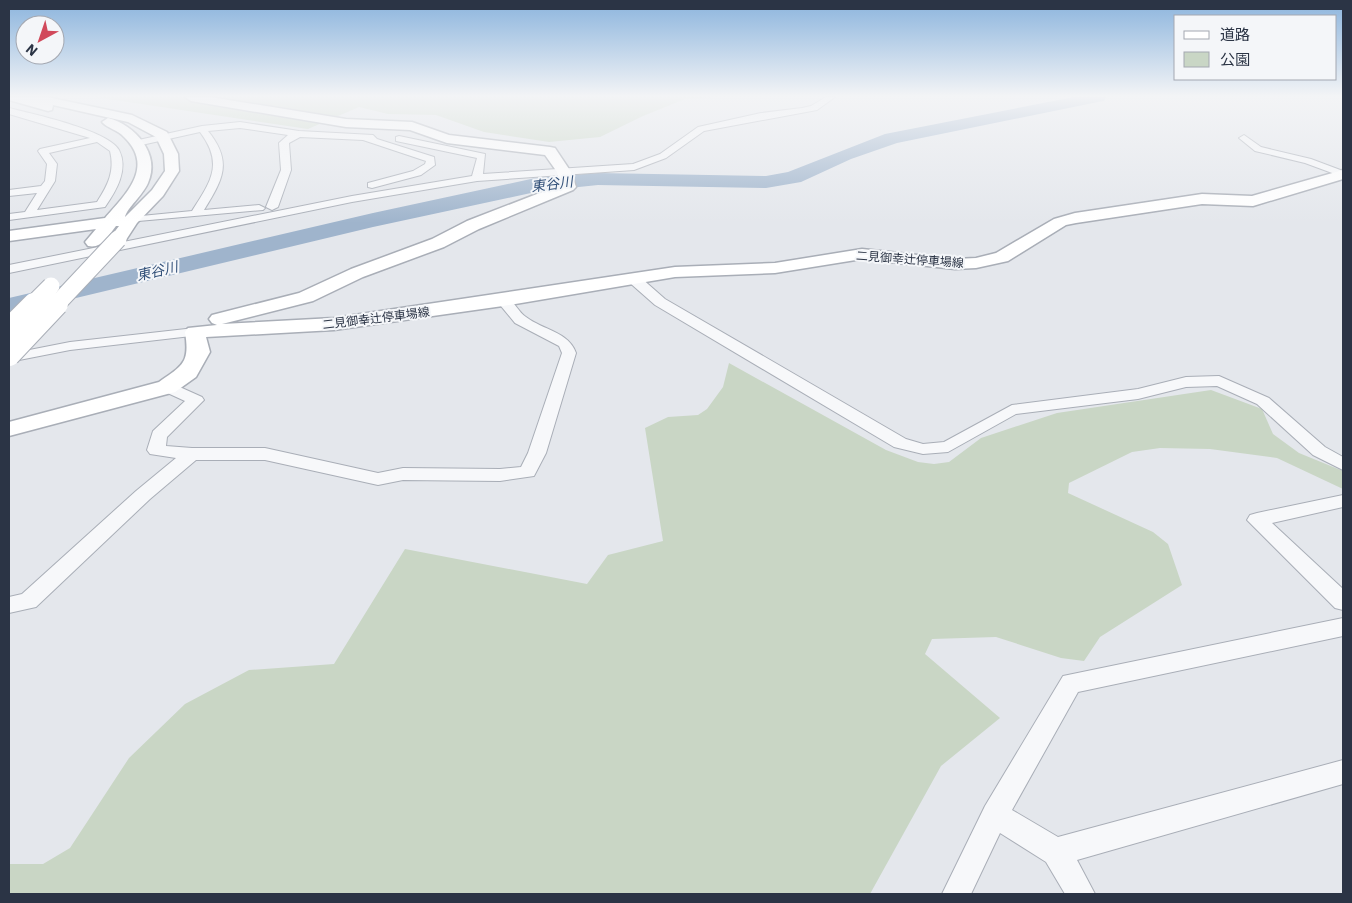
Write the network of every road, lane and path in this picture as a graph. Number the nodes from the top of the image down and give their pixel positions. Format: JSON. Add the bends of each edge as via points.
{"nodes":[{"id":1,"x":99,"y":139,"type":"joint"},
{"id":2,"x":133,"y":139,"type":"edge"},
{"id":3,"x":154,"y":139,"type":"edge"},
{"id":4,"x":164,"y":139,"type":"edge"},
{"id":5,"x":210,"y":139,"type":"edge"},
{"id":6,"x":287,"y":139,"type":"edge"},
{"id":7,"x":366,"y":139,"type":"edge"},
{"id":8,"x":387,"y":139,"type":"edge"},
{"id":9,"x":449,"y":139,"type":"edge"},
{"id":10,"x":686,"y":139,"type":"edge"},
{"id":11,"x":1245,"y":139,"type":"edge"},
{"id":12,"x":137,"y":143,"type":"junction"},
{"id":13,"x":1342,"y":174,"type":"edge"},
{"id":14,"x":477,"y":178,"type":"junction"},
{"id":15,"x":566,"y":179,"type":"junction"},
{"id":16,"x":46,"y":189,"type":"junction"},
{"id":17,"x":9,"y":193,"type":"edge"},
{"id":18,"x":272,"y":207,"type":"junction"},
{"id":19,"x":196,"y":214,"type":"junction"},
{"id":20,"x":28,"y":215,"type":"junction"},
{"id":21,"x":9,"y":218,"type":"edge"},
{"id":22,"x":131,"y":220,"type":"junction"},
{"id":23,"x":114,"y":230,"type":"junction"},
{"id":24,"x":9,"y":236,"type":"edge"},
{"id":25,"x":9,"y":269,"type":"edge"},
{"id":26,"x":635,"y":280,"type":"junction"},
{"id":27,"x":503,"y":300,"type":"junction"},
{"id":28,"x":9,"y":329,"type":"edge"},
{"id":29,"x":194,"y":332,"type":"junction"},
{"id":30,"x":9,"y":356,"type":"edge"},
{"id":31,"x":167,"y":387,"type":"junction"},
{"id":32,"x":9,"y":429,"type":"edge"},
{"id":33,"x":192,"y":454,"type":"junction"},
{"id":34,"x":1343,"y":464,"type":"edge"},
{"id":35,"x":1343,"y":501,"type":"edge"},
{"id":36,"x":1343,"y":602,"type":"edge"},
{"id":37,"x":9,"y":604,"type":"edge"},
{"id":38,"x":1343,"y":627,"type":"edge"},
{"id":39,"x":1343,"y":772,"type":"edge"},
{"id":40,"x":996,"y":815,"type":"junction"},
{"id":41,"x":1056,"y":852,"type":"junction"},
{"id":42,"x":956,"y":894,"type":"edge"},
{"id":43,"x":1081,"y":894,"type":"edge"}],
"edges":[{"from":1,"to":16,"type":"street","via":[[43,151],[52,164]]},
{"from":1,"to":20,"type":"street","via":[[114,150],[118,169],[113,186],[101,205]]},
{"from":2,"to":12,"type":"main road"},
{"from":3,"to":12,"type":"street"},
{"from":4,"to":22,"type":"main road","via":[[171,154],[172,171],[158,193]]},
{"from":5,"to":19,"type":"street","via":[[218,150],[220,166]]},
{"from":6,"to":18,"type":"street","via":[[284,143],[286,170]]},
{"from":7,"to":18,"type":"street","via":[[431,159],[430,165],[395,180]]},
{"from":8,"to":14,"type":"street","via":[[482,156]]},
{"from":9,"to":15,"type":"main road","via":[[550,151]]},
{"from":10,"to":15,"type":"street","via":[[646,164]]},
{"from":11,"to":13,"type":"street","via":[[1258,149]]},
{"from":12,"to":23,"type":"main road","via":[[145,155],[146,166],[138,191]]},
{"from":13,"to":26,"type":"main road","name":"二見御幸辻停車場線","via":[[1254,201],[1202,199],[1075,218],[1060,222],[1002,257],[976,263],[955,264],[862,254],[775,268],[700,270]]},
{"from":14,"to":15,"type":"street"},
{"from":14,"to":25,"type":"street","via":[[352,199]]},
{"from":15,"to":29,"type":"main road","via":[[438,243],[357,273],[306,297],[219,320]]},
{"from":16,"to":17,"type":"street"},
{"from":16,"to":20,"type":"street"},
{"from":18,"to":19,"type":"street"},
{"from":19,"to":22,"type":"street"},
{"from":20,"to":21,"type":"street"},
{"from":22,"to":23,"type":"main road"},
{"from":23,"to":24,"type":"main road"},
{"from":23,"to":28,"type":"main road","bridge":true,"via":[[94,242]]},
{"from":23,"to":30,"type":"main road","bridge":true},
{"from":26,"to":27,"type":"main road","name":"二見御幸辻停車場線"},
{"from":26,"to":34,"type":"street","via":[[669,308],[900,443],[923,449],[948,448],[1012,410],[1138,394],[1186,382],[1219,381],[1263,401],[1319,451]]},
{"from":27,"to":29,"type":"main road","name":"二見御幸辻停車場線","via":[[334,324]]},
{"from":27,"to":33,"type":"street","via":[[520,320],[566,344],[569,354],[528,472],[500,475],[403,474],[378,478],[265,454]]},
{"from":29,"to":30,"type":"street"},
{"from":29,"to":31,"type":"main road","via":[[199,352],[188,372]]},
{"from":31,"to":32,"type":"main road"},
{"from":31,"to":33,"type":"street","via":[[196,400],[159,435],[156,450]]},
{"from":33,"to":37,"type":"street","via":[[28,601]]},
{"from":35,"to":36,"type":"street","via":[[1257,520]]},
{"from":38,"to":40,"type":"street","via":[[1071,683]]},
{"from":39,"to":41,"type":"street"},
{"from":40,"to":41,"type":"street"},
{"from":40,"to":42,"type":"street"},
{"from":41,"to":43,"type":"street"}]}
